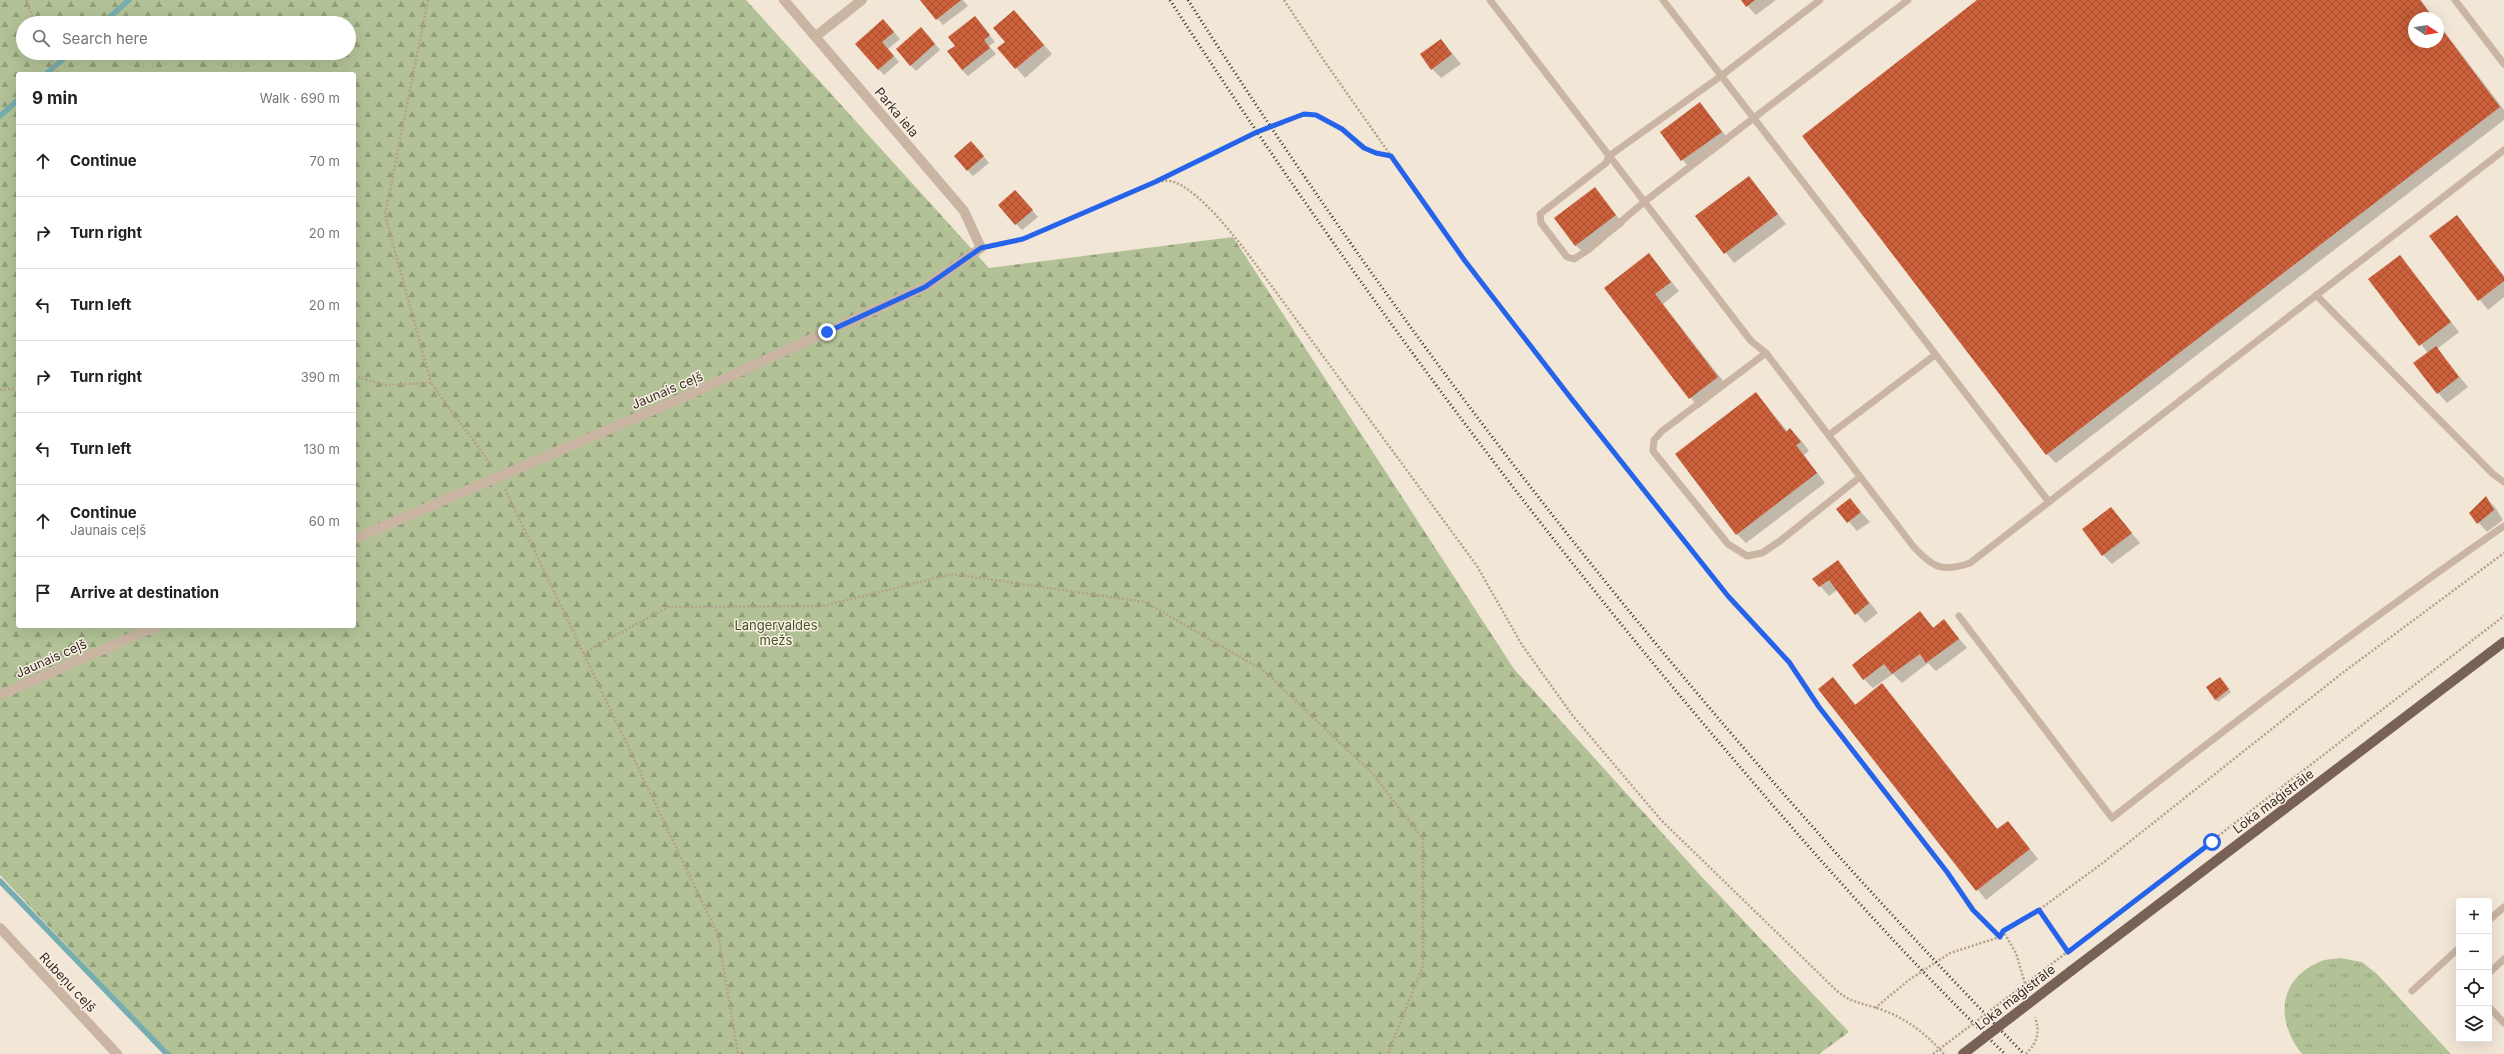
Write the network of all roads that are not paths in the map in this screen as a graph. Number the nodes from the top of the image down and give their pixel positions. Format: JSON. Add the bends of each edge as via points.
{"nodes":[{"id":1,"x":784,"y":0,"type":"edge"},
{"id":2,"x":862,"y":0,"type":"edge"},
{"id":3,"x":1490,"y":0,"type":"edge"},
{"id":4,"x":1663,"y":0,"type":"edge"},
{"id":5,"x":1820,"y":0,"type":"edge"},
{"id":6,"x":1908,"y":0,"type":"edge"},
{"id":7,"x":2455,"y":0,"type":"edge"},
{"id":8,"x":816,"y":36,"type":"junction"},
{"id":9,"x":2504,"y":64,"type":"edge"},
{"id":10,"x":1721,"y":76,"type":"junction"},
{"id":11,"x":1754,"y":119,"type":"junction"},
{"id":12,"x":2504,"y":150,"type":"edge"},
{"id":13,"x":1609,"y":156,"type":"junction"},
{"id":14,"x":1644,"y":202,"type":"junction"},
{"id":15,"x":981,"y":248,"type":"joint"},
{"id":16,"x":2316,"y":295,"type":"junction"},
{"id":17,"x":1766,"y":353,"type":"junction"},
{"id":18,"x":1935,"y":355,"type":"junction"},
{"id":19,"x":1829,"y":435,"type":"junction"},
{"id":20,"x":1860,"y":476,"type":"junction"},
{"id":21,"x":2504,"y":482,"type":"edge"},
{"id":22,"x":2049,"y":502,"type":"junction"},
{"id":23,"x":2504,"y":526,"type":"edge"},
{"id":24,"x":356,"y":538,"type":"edge"},
{"id":25,"x":1959,"y":616,"type":"dead end"},
{"id":26,"x":152,"y":628,"type":"edge"},
{"id":27,"x":2504,"y":642,"type":"edge"},
{"id":28,"x":0,"y":695,"type":"edge"},
{"id":29,"x":2504,"y":906,"type":"edge"},
{"id":30,"x":2492,"y":917,"type":"edge"},
{"id":31,"x":0,"y":928,"type":"edge"},
{"id":32,"x":2456,"y":951,"type":"edge"},
{"id":33,"x":2504,"y":959,"type":"edge"},
{"id":34,"x":2492,"y":970,"type":"edge"},
{"id":35,"x":2412,"y":991,"type":"dead end"},
{"id":36,"x":2492,"y":1010,"type":"edge"},
{"id":37,"x":2504,"y":1023,"type":"edge"},
{"id":38,"x":117,"y":1054,"type":"edge"},
{"id":39,"x":1963,"y":1054,"type":"edge"}],
"edges":[{"from":1,"to":8,"type":"street","name":"Parka iela"},
{"from":2,"to":8,"type":"street"},
{"from":3,"to":13,"type":"lane"},
{"from":4,"to":10,"type":"lane"},
{"from":5,"to":10,"type":"lane"},
{"from":6,"to":11,"type":"lane"},
{"from":7,"to":9,"type":"lane"},
{"from":8,"to":15,"type":"street","name":"Parka iela","via":[[964,211]]},
{"from":10,"to":11,"type":"lane"},
{"from":10,"to":13,"type":"lane"},
{"from":11,"to":14,"type":"lane"},
{"from":11,"to":18,"type":"lane"},
{"from":12,"to":16,"type":"lane"},
{"from":13,"to":14,"type":"lane"},
{"from":13,"to":14,"type":"lane","via":[[1606,163],[1544,210],[1540,214],[1541,223],[1567,257],[1574,259]]},
{"from":14,"to":17,"type":"lane","via":[[1751,341]]},
{"from":15,"to":24,"type":"street","name":"Jaunais ceļš","via":[[925,287],[684,397]]},
{"from":16,"to":21,"type":"lane","via":[[2493,474]]},
{"from":16,"to":22,"type":"lane"},
{"from":17,"to":19,"type":"lane"},
{"from":17,"to":20,"type":"lane","via":[[1662,431],[1654,440],[1653,451],[1728,544],[1747,556],[1762,553]]},
{"from":18,"to":19,"type":"lane"},
{"from":18,"to":22,"type":"lane"},
{"from":19,"to":20,"type":"lane"},
{"from":20,"to":22,"type":"lane","via":[[1928,563],[1942,568],[1955,568],[1970,563]]},
{"from":23,"to":25,"type":"lane","via":[[2226,728],[2112,818]]},
{"from":26,"to":28,"type":"street","name":"Jaunais ceļš"},
{"from":27,"to":39,"type":"main road","name":"Loka maģistrāle","bridge":true},
{"from":29,"to":30,"type":"lane"},
{"from":31,"to":38,"type":"street","name":"Rubeņu ceļš"},
{"from":32,"to":35,"type":"lane"},
{"from":33,"to":34,"type":"lane"},
{"from":36,"to":37,"type":"lane"}]}
